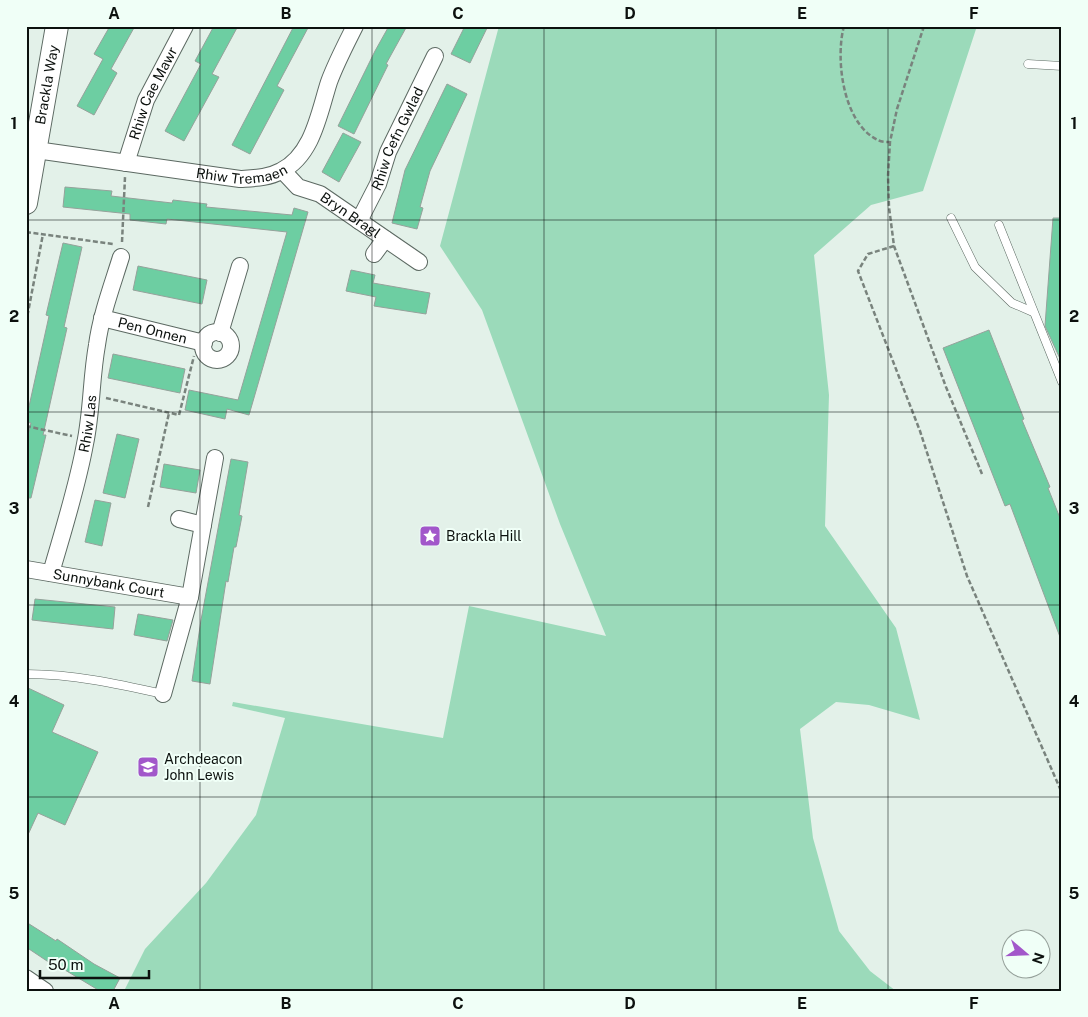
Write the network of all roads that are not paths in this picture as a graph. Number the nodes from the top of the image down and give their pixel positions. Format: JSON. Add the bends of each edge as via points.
{"nodes":[{"id":1,"x":57,"y":26,"type":"edge"},
{"id":2,"x":185,"y":26,"type":"edge"},
{"id":3,"x":355,"y":26,"type":"edge"},
{"id":4,"x":435,"y":56,"type":"dead end"},
{"id":5,"x":1028,"y":64,"type":"dead end"},
{"id":6,"x":1062,"y":66,"type":"edge"},
{"id":7,"x":36,"y":150,"type":"junction"},
{"id":8,"x":126,"y":163,"type":"junction"},
{"id":9,"x":284,"y":171,"type":"junction"},
{"id":10,"x":26,"y":203,"type":"edge"},
{"id":11,"x":951,"y":218,"type":"dead end"},
{"id":12,"x":359,"y":220,"type":"junction"},
{"id":13,"x":998,"y":225,"type":"dead end"},
{"id":14,"x":385,"y":239,"type":"junction"},
{"id":15,"x":374,"y":254,"type":"dead end"},
{"id":16,"x":121,"y":257,"type":"dead end"},
{"id":17,"x":419,"y":262,"type":"dead end"},
{"id":18,"x":240,"y":266,"type":"dead end"},
{"id":19,"x":1033,"y":312,"type":"junction"},
{"id":20,"x":102,"y":318,"type":"junction"},
{"id":21,"x":220,"y":333,"type":"junction"},
{"id":22,"x":201,"y":342,"type":"junction"},
{"id":23,"x":1062,"y":382,"type":"edge"},
{"id":24,"x":215,"y":458,"type":"dead end"},
{"id":25,"x":179,"y":519,"type":"dead end"},
{"id":26,"x":203,"y":525,"type":"junction"},
{"id":27,"x":26,"y":569,"type":"edge"},
{"id":28,"x":51,"y":573,"type":"junction"},
{"id":29,"x":190,"y":597,"type":"junction"},
{"id":30,"x":26,"y":674,"type":"edge"},
{"id":31,"x":163,"y":694,"type":"joint"},
{"id":32,"x":26,"y":978,"type":"edge"},
{"id":33,"x":45,"y":991,"type":"edge"}],
"edges":[{"from":1,"to":7,"type":"street","name":"Brackla Way"},
{"from":2,"to":8,"type":"street","name":"Rhiw Cae Mawr","via":[[146,100]]},
{"from":3,"to":9,"type":"street","name":"Rhiw Tremaen","via":[[330,81],[313,135],[300,156]]},
{"from":4,"to":12,"type":"street","name":"Rhiw Cefn Gwlad"},
{"from":5,"to":6,"type":"lane"},
{"from":7,"to":8,"type":"street","name":"Rhiw Tremaen"},
{"from":7,"to":10,"type":"street","name":"Brackla Way"},
{"from":8,"to":9,"type":"street","name":"Rhiw Tremaen","via":[[240,179],[268,177]]},
{"from":9,"to":12,"type":"street","name":"Bryn Bragl","via":[[298,187],[320,194]]},
{"from":11,"to":19,"type":"lane","via":[[975,267],[1012,303]]},
{"from":12,"to":14,"type":"street","name":"Bryn Bragl"},
{"from":13,"to":19,"type":"lane"},
{"from":14,"to":15,"type":"street"},
{"from":14,"to":17,"type":"street","name":"Bryn Bragl"},
{"from":16,"to":20,"type":"street","name":"Rhiw Las","via":[[123,276]]},
{"from":18,"to":21,"type":"street"},
{"from":19,"to":23,"type":"lane"},
{"from":20,"to":22,"type":"street","name":"Pen Onnen"},
{"from":20,"to":28,"type":"street","name":"Rhiw Las","via":[[86,439],[74,495]]},
{"from":21,"to":22,"type":"street","name":"Pen Onnen","via":[[211,334]]},
{"from":21,"to":22,"type":"street","name":"Pen Onnen","via":[[228,338],[231,347],[224,359],[210,358]]},
{"from":24,"to":26,"type":"street"},
{"from":25,"to":26,"type":"street"},
{"from":26,"to":29,"type":"street"},
{"from":27,"to":28,"type":"street","name":"Sunnybank Court"},
{"from":28,"to":29,"type":"street","name":"Sunnybank Court"},
{"from":29,"to":31,"type":"street"},
{"from":30,"to":31,"type":"lane","via":[[99,681]]},
{"from":32,"to":33,"type":"street"}]}
